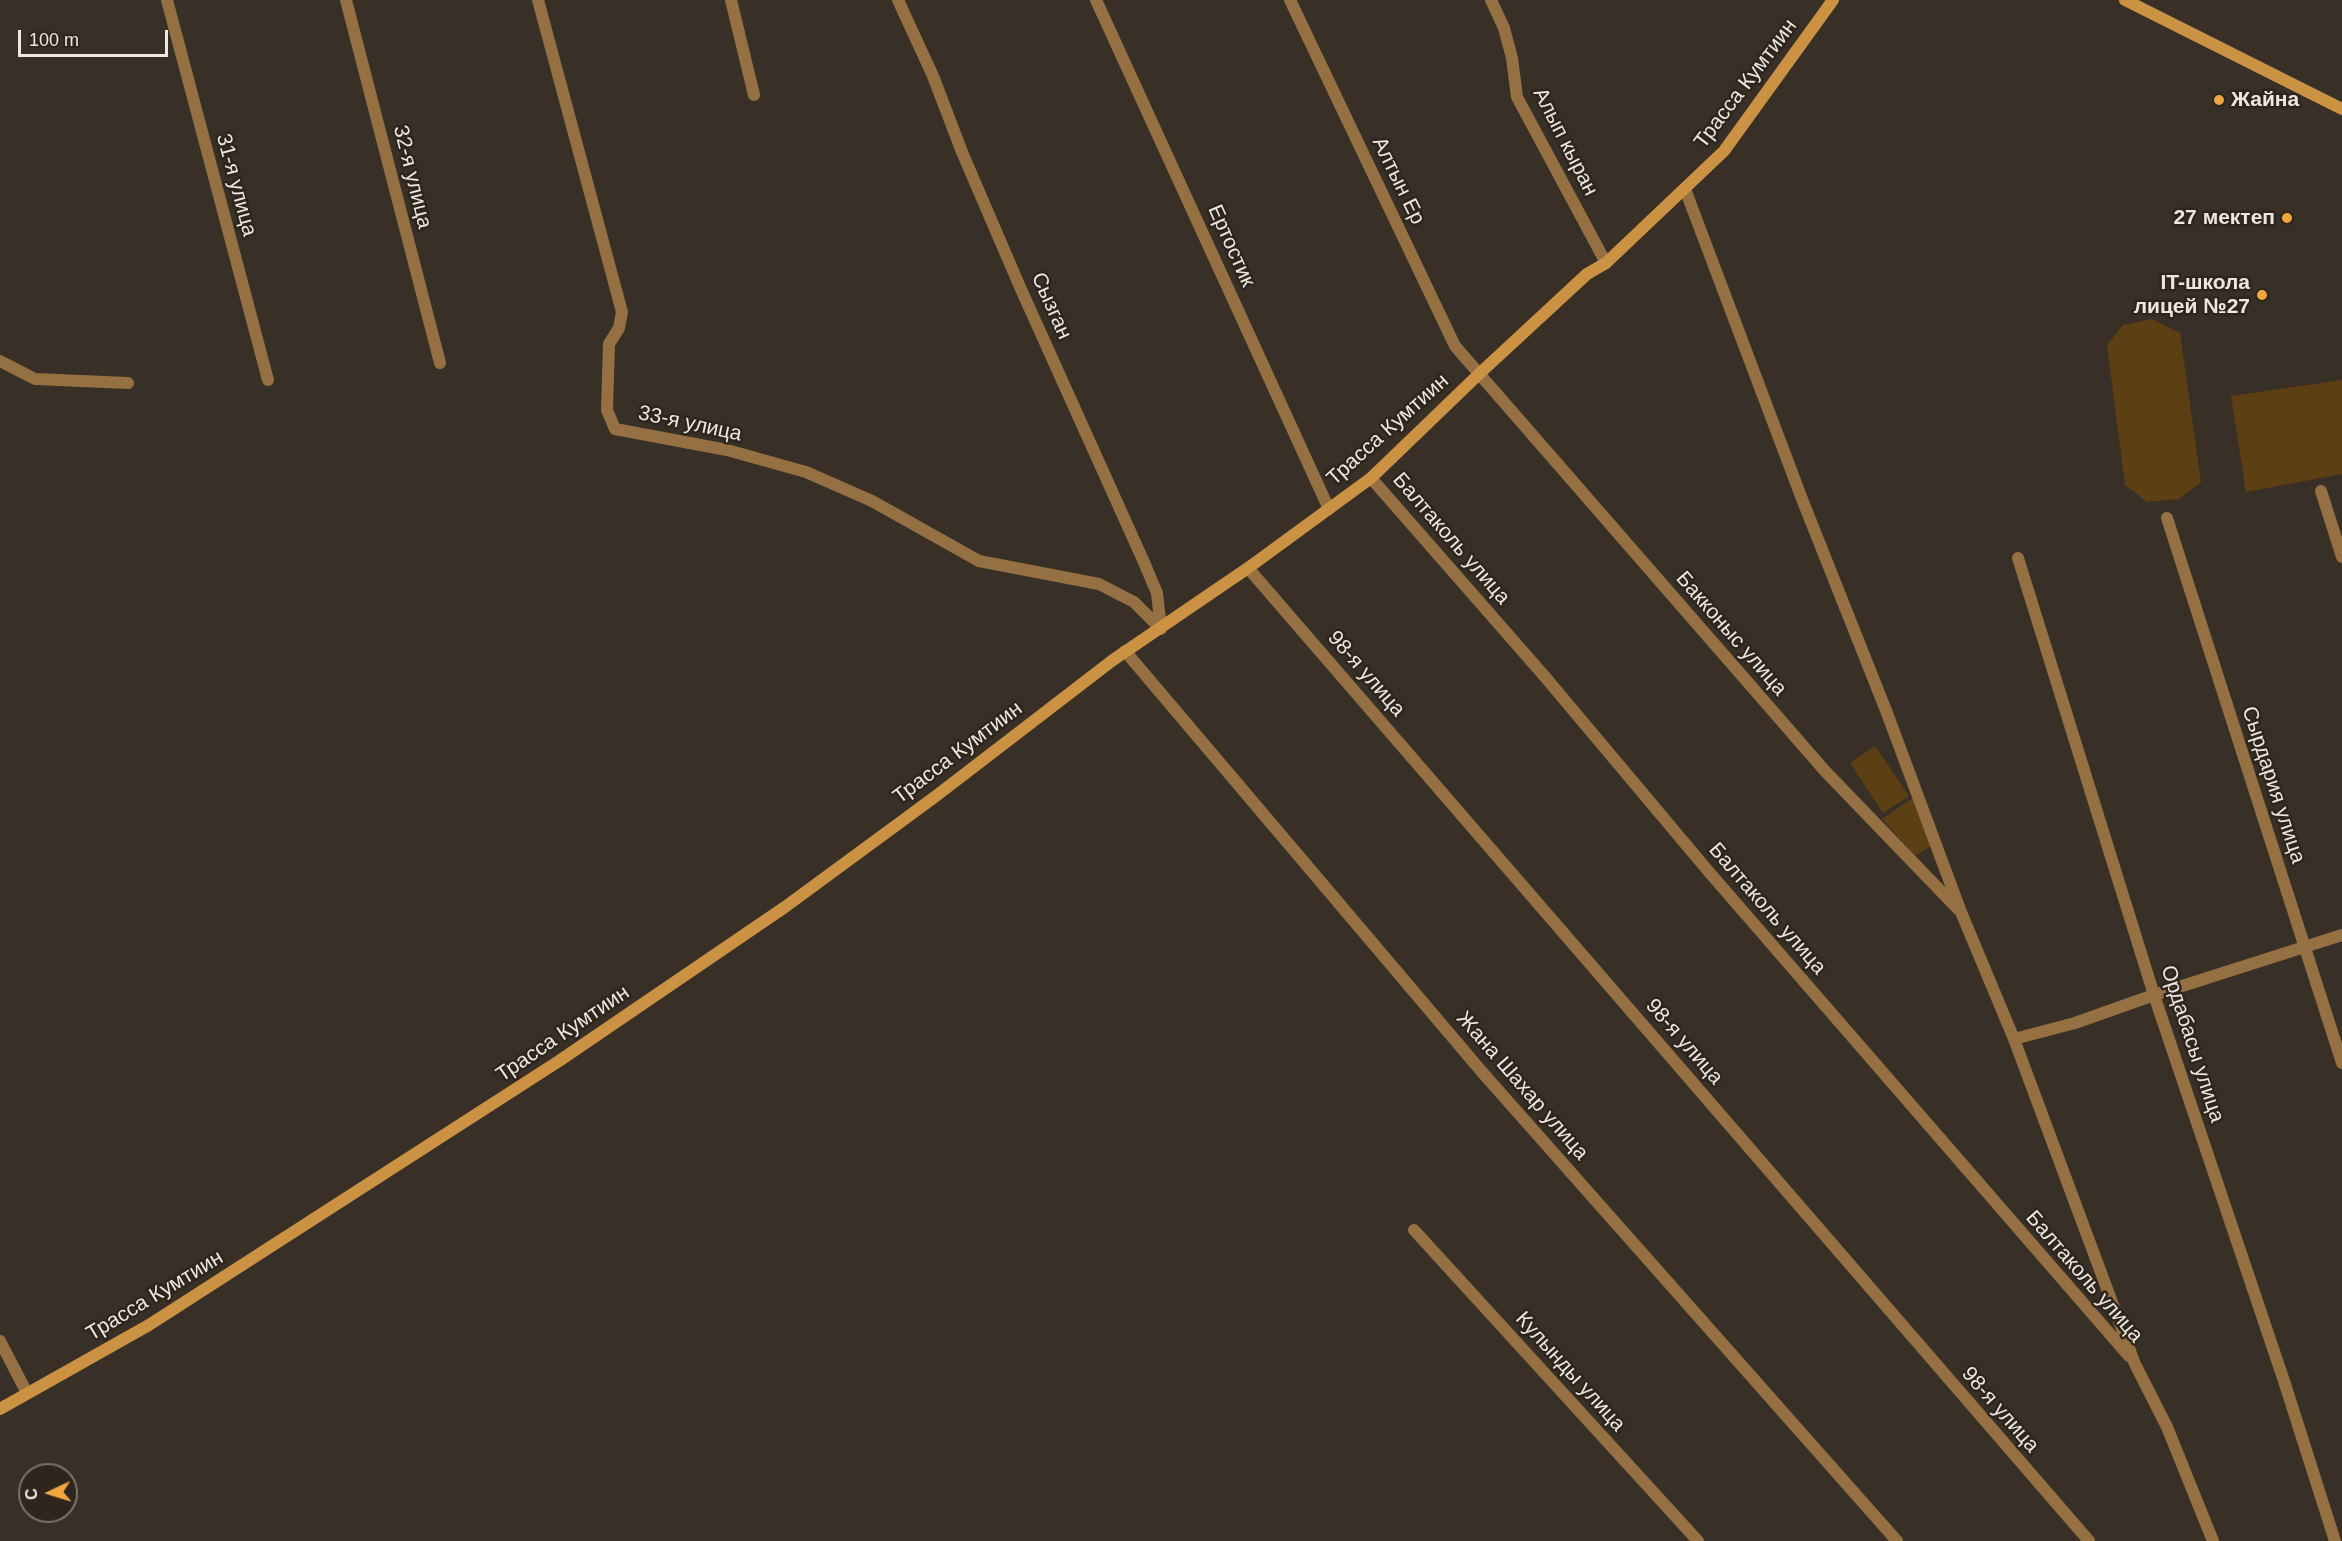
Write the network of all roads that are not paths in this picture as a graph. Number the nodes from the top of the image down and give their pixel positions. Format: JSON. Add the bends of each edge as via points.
{"nodes":[{"id":1,"x":167,"y":0,"type":"edge"},
{"id":2,"x":346,"y":0,"type":"edge"},
{"id":3,"x":538,"y":0,"type":"edge"},
{"id":4,"x":731,"y":0,"type":"edge"},
{"id":5,"x":898,"y":0,"type":"edge"},
{"id":6,"x":1096,"y":0,"type":"edge"},
{"id":7,"x":1290,"y":0,"type":"edge"},
{"id":8,"x":1491,"y":0,"type":"edge"},
{"id":9,"x":1833,"y":0,"type":"edge"},
{"id":10,"x":2125,"y":0,"type":"edge"},
{"id":11,"x":754,"y":95,"type":"dead end"},
{"id":12,"x":2342,"y":109,"type":"edge"},
{"id":13,"x":1685,"y":189,"type":"junction"},
{"id":14,"x":1606,"y":263,"type":"junction"},
{"id":15,"x":0,"y":361,"type":"edge"},
{"id":16,"x":440,"y":363,"type":"dead end"},
{"id":17,"x":1479,"y":374,"type":"junction"},
{"id":18,"x":267,"y":381,"type":"dead end"},
{"id":19,"x":128,"y":383,"type":"dead end"},
{"id":20,"x":1371,"y":478,"type":"junction"},
{"id":21,"x":2321,"y":491,"type":"dead end"},
{"id":22,"x":1329,"y":509,"type":"junction"},
{"id":23,"x":2168,"y":518,"type":"dead end"},
{"id":24,"x":2342,"y":557,"type":"edge"},
{"id":25,"x":2018,"y":558,"type":"dead end"},
{"id":26,"x":1248,"y":568,"type":"junction"},
{"id":27,"x":1161,"y":629,"type":"junction"},
{"id":28,"x":1125,"y":651,"type":"junction"},
{"id":29,"x":1961,"y":912,"type":"junction"},
{"id":30,"x":2342,"y":935,"type":"edge"},
{"id":31,"x":2304,"y":947,"type":"junction"},
{"id":32,"x":2154,"y":995,"type":"junction"},
{"id":33,"x":2014,"y":1039,"type":"junction"},
{"id":34,"x":2342,"y":1063,"type":"edge"},
{"id":35,"x":1414,"y":1230,"type":"dead end"},
{"id":36,"x":0,"y":1341,"type":"edge"},
{"id":37,"x":2135,"y":1364,"type":"junction"},
{"id":38,"x":27,"y":1393,"type":"junction"},
{"id":39,"x":0,"y":1409,"type":"edge"},
{"id":40,"x":1698,"y":1541,"type":"edge"},
{"id":41,"x":1897,"y":1541,"type":"edge"},
{"id":42,"x":2089,"y":1541,"type":"edge"},
{"id":43,"x":2213,"y":1541,"type":"edge"},
{"id":44,"x":2335,"y":1541,"type":"edge"}],
"edges":[{"from":1,"to":18,"type":"street","name":"31-я улица"},
{"from":2,"to":16,"type":"street","name":"32-я улица"},
{"from":3,"to":27,"type":"street","name":"33-я улица","via":[[622,312],[619,328],[609,344],[608,410],[615,429],[727,450],[806,472],[872,501],[979,561],[1099,584],[1134,602]]},
{"from":4,"to":11,"type":"street"},
{"from":5,"to":27,"type":"street","name":"Сызган","via":[[1020,287],[1157,593]]},
{"from":6,"to":22,"type":"street","name":"Ертостик"},
{"from":7,"to":17,"type":"street","name":"Алтын Ер","via":[[1455,346]]},
{"from":8,"to":14,"type":"street","name":"Алып кыран","via":[[1504,28],[1517,97]]},
{"from":9,"to":13,"type":"street","name":"Трасса Кумтиин","via":[[1724,151]]},
{"from":10,"to":12,"type":"street"},
{"from":13,"to":14,"type":"street","name":"Трасса Кумтиин"},
{"from":13,"to":29,"type":"street"},
{"from":14,"to":17,"type":"street","name":"Трасса Кумтиин","via":[[1587,274]]},
{"from":15,"to":19,"type":"street","via":[[35,379]]},
{"from":17,"to":20,"type":"street","name":"Трасса Кумтиин"},
{"from":17,"to":29,"type":"street","name":"Бакконыс улица","via":[[1825,771]]},
{"from":20,"to":22,"type":"street","name":"Трасса Кумтиин"},
{"from":20,"to":37,"type":"street","name":"Балтаколь улица"},
{"from":21,"to":24,"type":"street"},
{"from":22,"to":26,"type":"street","name":"Трасса Кумтиин"},
{"from":23,"to":31,"type":"street","name":"Сырдария улица"},
{"from":25,"to":32,"type":"street","name":"Ордабасы улица"},
{"from":26,"to":27,"type":"street","name":"Трасса Кумтиин"},
{"from":26,"to":42,"type":"street","name":"98-я улица"},
{"from":27,"to":28,"type":"street","name":"Трасса Кумтиин"},
{"from":28,"to":38,"type":"street","name":"Трасса Кумтиин","via":[[785,907],[559,1061],[149,1325]]},
{"from":28,"to":41,"type":"street","name":"Жана Шахар улица","via":[[1482,1072]]},
{"from":29,"to":33,"type":"street"},
{"from":30,"to":31,"type":"street"},
{"from":31,"to":32,"type":"street"},
{"from":31,"to":34,"type":"street","name":"Сырдария улица"},
{"from":32,"to":33,"type":"street","via":[[2075,1023]]},
{"from":32,"to":44,"type":"street","name":"Ордабасы улица"},
{"from":33,"to":37,"type":"street"},
{"from":35,"to":40,"type":"street","name":"Кулынды улица"},
{"from":36,"to":38,"type":"street"},
{"from":37,"to":43,"type":"street","via":[[2167,1427]]},
{"from":38,"to":39,"type":"street","name":"Трасса Кумтиин"}]}
